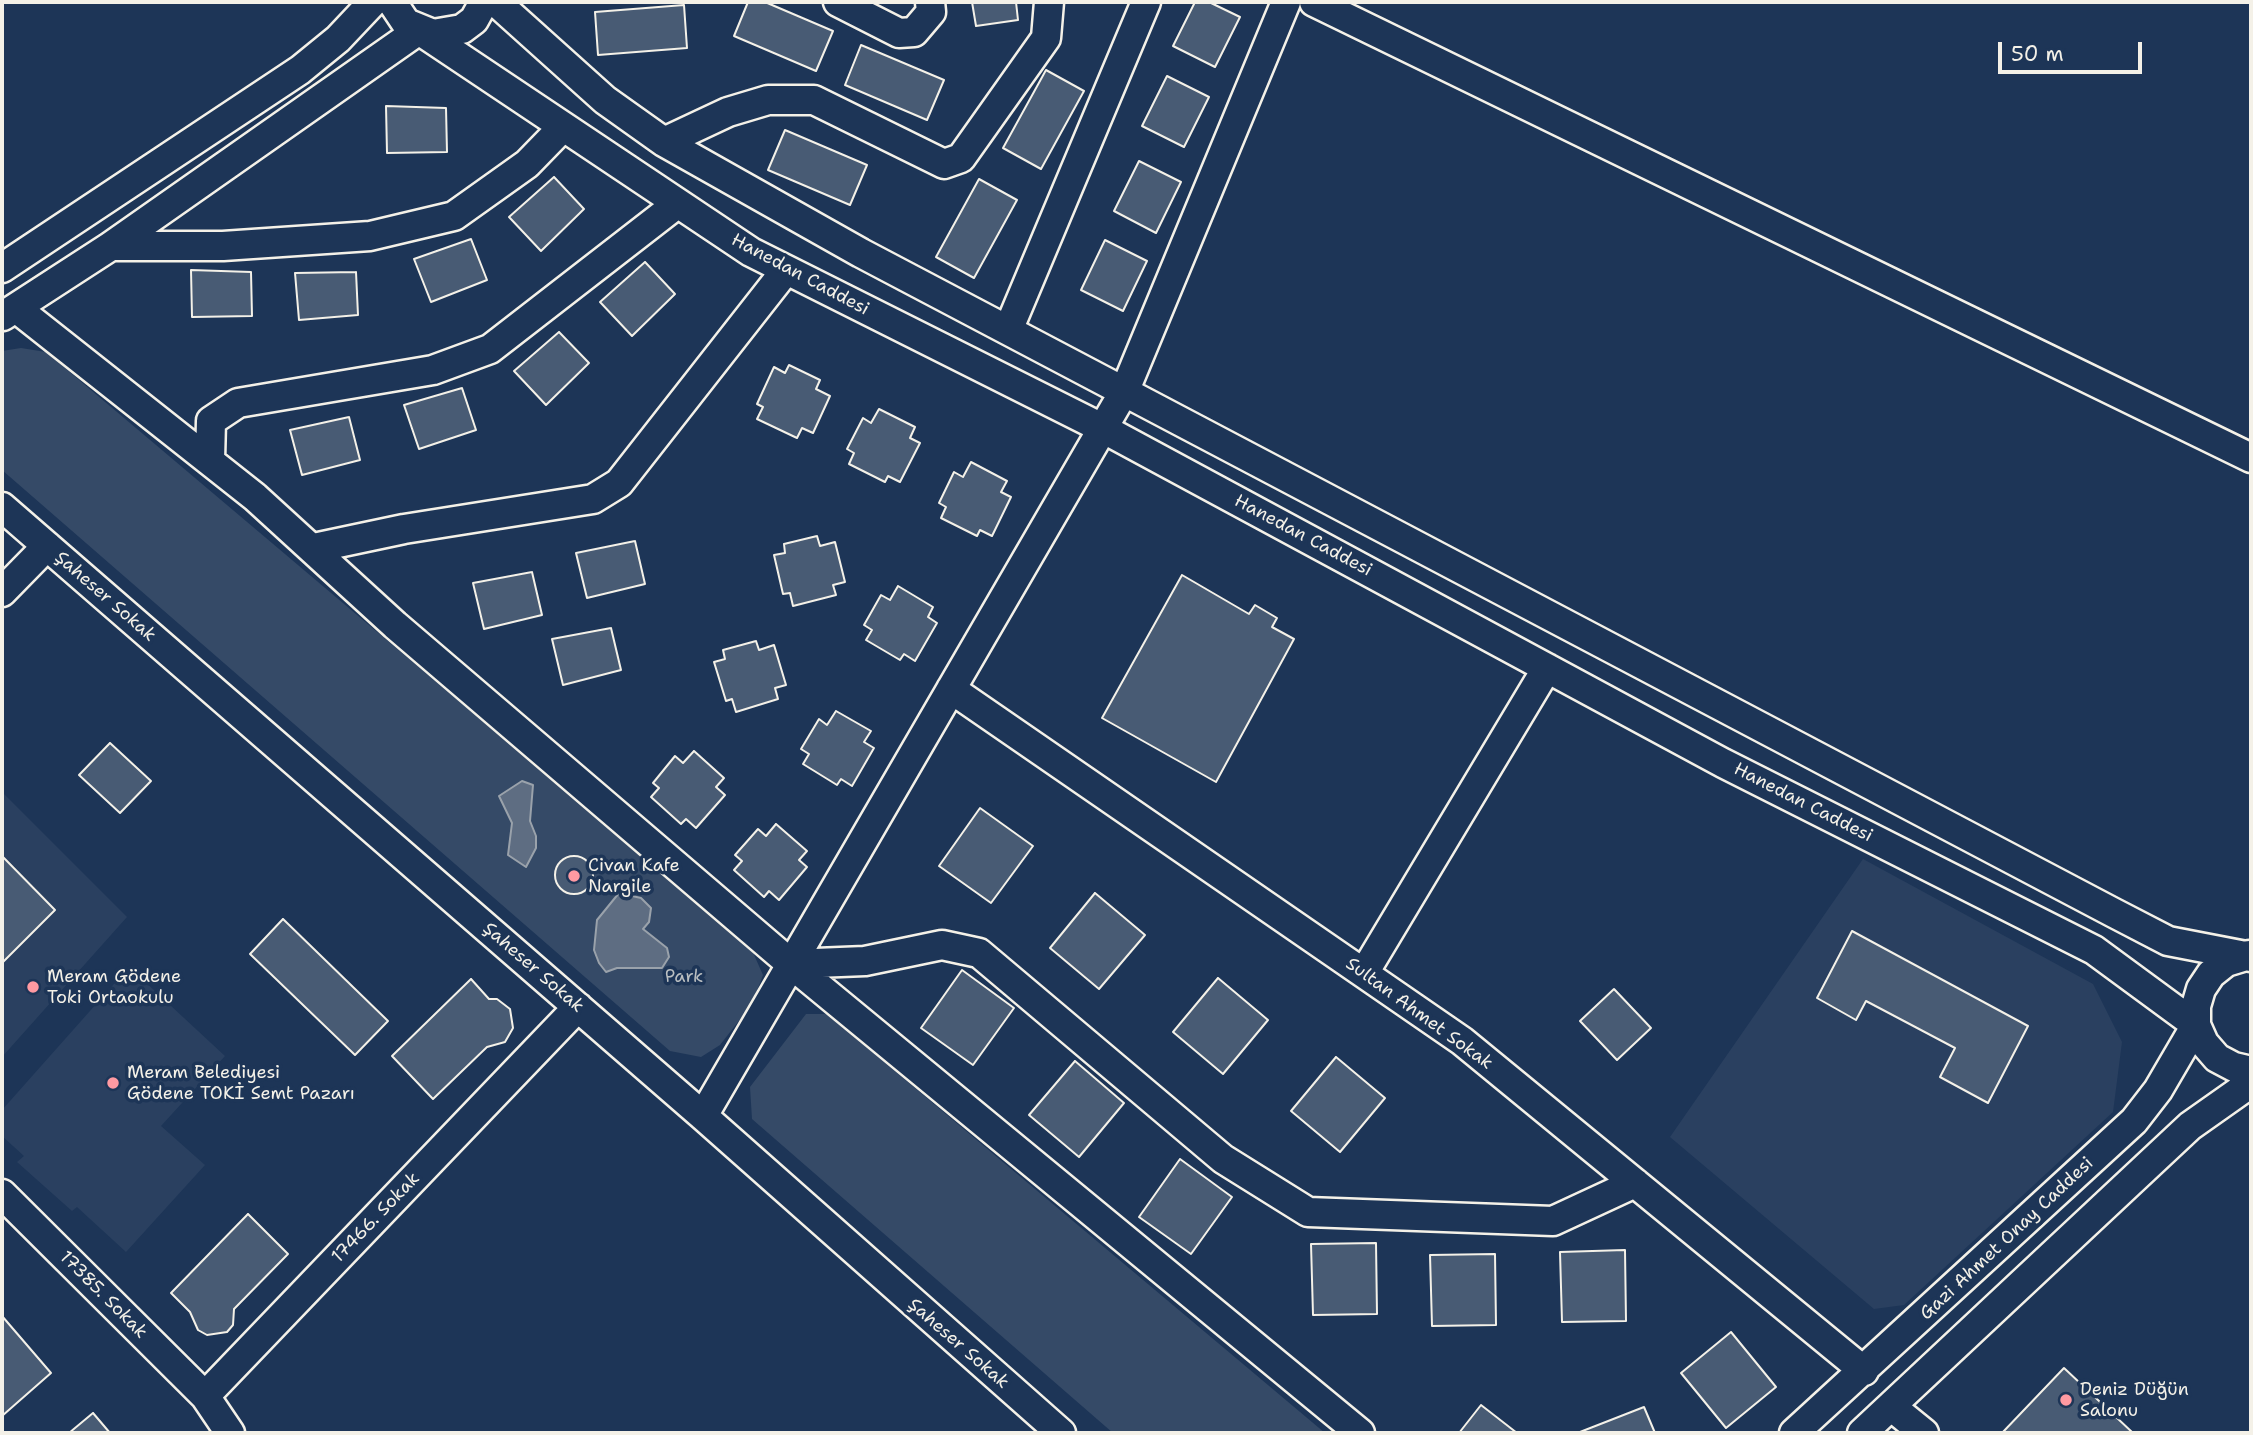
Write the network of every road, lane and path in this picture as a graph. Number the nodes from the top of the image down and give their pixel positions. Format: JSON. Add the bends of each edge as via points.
{"nodes":[{"id":1,"x":373,"y":2,"type":"edge"},
{"id":2,"x":392,"y":2,"type":"edge"},
{"id":3,"x":484,"y":2,"type":"edge"},
{"id":4,"x":496,"y":2,"type":"edge"},
{"id":5,"x":838,"y":2,"type":"edge"},
{"id":6,"x":930,"y":2,"type":"edge"},
{"id":7,"x":1049,"y":2,"type":"edge"},
{"id":8,"x":1146,"y":2,"type":"edge"},
{"id":9,"x":1286,"y":2,"type":"edge"},
{"id":10,"x":1314,"y":2,"type":"edge"},
{"id":11,"x":419,"y":30,"type":"junction"},
{"id":12,"x":562,"y":128,"type":"junction"},
{"id":13,"x":664,"y":142,"type":"junction"},
{"id":14,"x":677,"y":204,"type":"junction"},
{"id":15,"x":111,"y":247,"type":"junction"},
{"id":16,"x":2,"y":268,"type":"edge"},
{"id":17,"x":786,"y":270,"type":"junction"},
{"id":18,"x":9,"y":312,"type":"edge"},
{"id":19,"x":1009,"y":328,"type":"junction"},
{"id":20,"x":1125,"y":390,"type":"junction"},
{"id":21,"x":1102,"y":428,"type":"junction"},
{"id":22,"x":2251,"y":458,"type":"edge"},
{"id":23,"x":210,"y":460,"type":"junction"},
{"id":24,"x":2,"y":507,"type":"edge"},
{"id":25,"x":47,"y":546,"type":"junction"},
{"id":26,"x":314,"y":548,"type":"junction"},
{"id":27,"x":2,"y":592,"type":"edge"},
{"id":28,"x":1547,"y":668,"type":"junction"},
{"id":29,"x":951,"y":689,"type":"junction"},
{"id":30,"x":2249,"y":956,"type":"edge"},
{"id":31,"x":791,"y":964,"type":"junction"},
{"id":32,"x":1364,"y":973,"type":"junction"},
{"id":33,"x":578,"y":1007,"type":"junction"},
{"id":34,"x":2196,"y":1025,"type":"junction"},
{"id":35,"x":2251,"y":1071,"type":"edge"},
{"id":36,"x":2251,"y":1083,"type":"edge"},
{"id":37,"x":703,"y":1116,"type":"junction"},
{"id":38,"x":1635,"y":1183,"type":"junction"},
{"id":39,"x":2,"y":1194,"type":"edge"},
{"id":40,"x":1864,"y":1371,"type":"junction"},
{"id":41,"x":205,"y":1396,"type":"junction"},
{"id":42,"x":1892,"y":1407,"type":"junction"},
{"id":43,"x":230,"y":1433,"type":"edge"},
{"id":44,"x":1061,"y":1433,"type":"edge"},
{"id":45,"x":1360,"y":1433,"type":"edge"},
{"id":46,"x":1794,"y":1433,"type":"edge"},
{"id":47,"x":1862,"y":1433,"type":"edge"},
{"id":48,"x":1924,"y":1433,"type":"edge"}],
"edges":[{"from":1,"to":16,"type":"street","via":[[300,70]]},
{"from":2,"to":11,"type":"street","name":"Hanedan Caddesi","via":[[406,23]]},
{"from":3,"to":11,"type":"street","via":[[474,20],[462,29],[433,34]]},
{"from":4,"to":13,"type":"street","via":[[605,100]]},
{"from":5,"to":6,"type":"street","via":[[899,33],[915,32],[931,12]]},
{"from":7,"to":13,"type":"street","via":[[1046,38],[979,135],[961,158],[953,161],[944,164],[814,100],[768,100],[728,112]]},
{"from":8,"to":19,"type":"street"},
{"from":9,"to":20,"type":"street"},
{"from":10,"to":22,"type":"street"},
{"from":11,"to":12,"type":"street","name":"Hanedan Caddesi"},
{"from":11,"to":15,"type":"street"},
{"from":12,"to":14,"type":"street","name":"Hanedan Caddesi"},
{"from":12,"to":15,"type":"street","via":[[527,164],[454,216],[370,236],[223,246]]},
{"from":13,"to":19,"type":"street","via":[[861,253]]},
{"from":14,"to":17,"type":"street","name":"Hanedan Caddesi","via":[[751,253]]},
{"from":14,"to":23,"type":"street","via":[[490,349],[433,370],[238,403],[211,421]]},
{"from":15,"to":18,"type":"street"},
{"from":17,"to":21,"type":"street","name":"Hanedan Caddesi"},
{"from":17,"to":26,"type":"street","via":[[619,483],[593,499]]},
{"from":18,"to":23,"type":"street"},
{"from":19,"to":20,"type":"street"},
{"from":20,"to":21,"type":"street"},
{"from":20,"to":30,"type":"street","via":[[2168,941]]},
{"from":21,"to":28,"type":"street","name":"Hanedan Caddesi"},
{"from":21,"to":29,"type":"street"},
{"from":23,"to":26,"type":"street"},
{"from":24,"to":25,"type":"street","name":"Şaheser Sokak"},
{"from":25,"to":27,"type":"street"},
{"from":25,"to":33,"type":"street","name":"Şaheser Sokak"},
{"from":26,"to":31,"type":"street","via":[[395,625]]},
{"from":28,"to":32,"type":"street"},
{"from":28,"to":34,"type":"street","name":"Hanedan Caddesi","via":[[1723,763],[2094,950]]},
{"from":29,"to":31,"type":"street"},
{"from":29,"to":32,"type":"street","name":"Sultan Ahmet Sokak"},
{"from":30,"to":34,"type":"street","via":[[2226,962],[2211,974],[2201,989]]},
{"from":31,"to":37,"type":"street"},
{"from":31,"to":38,"type":"street","via":[[866,961],[942,946],[979,953],[1223,1159],[1307,1212],[1553,1222]]},
{"from":31,"to":45,"type":"street"},
{"from":32,"to":38,"type":"street","name":"Sultan Ahmet Sokak","via":[[1462,1041]]},
{"from":33,"to":37,"type":"street","name":"Şaheser Sokak"},
{"from":33,"to":41,"type":"street","name":"17466. Sokak"},
{"from":34,"to":35,"type":"street","via":[[2217,1058]]},
{"from":34,"to":40,"type":"street","name":"Gazi Ahmet Onay Caddesi","via":[[2134,1121]]},
{"from":36,"to":42,"type":"street","via":[[2190,1126]]},
{"from":37,"to":44,"type":"street","name":"Şaheser Sokak"},
{"from":38,"to":40,"type":"street","name":"Sultan Ahmet Sokak"},
{"from":39,"to":41,"type":"street","name":"17385. Sokak"},
{"from":40,"to":46,"type":"street","name":"Gazi Ahmet Onay Caddesi"},
{"from":41,"to":43,"type":"street"},
{"from":42,"to":47,"type":"street"},
{"from":42,"to":48,"type":"street"}]}
